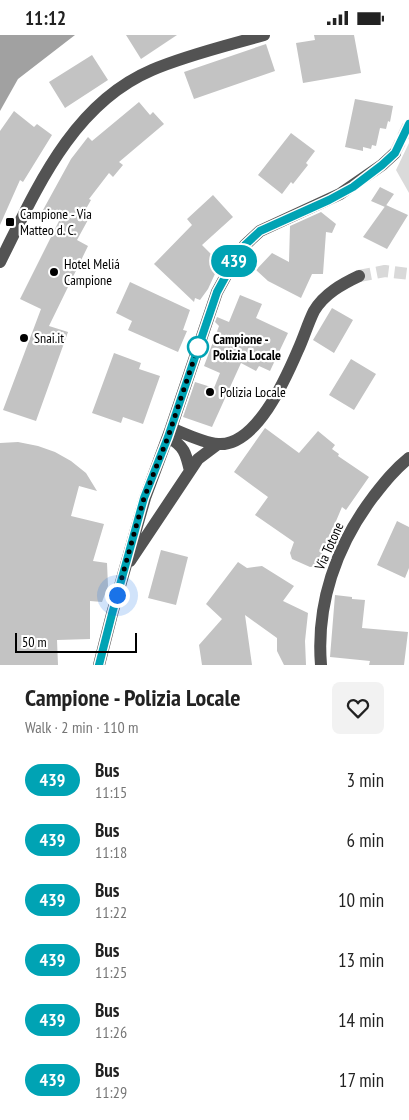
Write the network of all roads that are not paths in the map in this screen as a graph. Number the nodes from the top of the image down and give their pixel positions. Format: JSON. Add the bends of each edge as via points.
{"nodes":[{"id":1,"x":264,"y":35,"type":"edge"},
{"id":2,"x":395,"y":153,"type":"tunnel mouth"},
{"id":3,"x":0,"y":262,"type":"edge"},
{"id":4,"x":359,"y":276,"type":"tunnel mouth"},
{"id":5,"x":169,"y":432,"type":"junction"},
{"id":6,"x":218,"y":444,"type":"junction"},
{"id":7,"x":409,"y":458,"type":"edge"},
{"id":8,"x":190,"y":471,"type":"junction"},
{"id":9,"x":125,"y":568,"type":"junction"},
{"id":10,"x":99,"y":665,"type":"edge"},
{"id":11,"x":321,"y":665,"type":"edge"}],
"edges":[{"from":1,"to":3,"type":"street","via":[[177,60],[150,71],[106,99],[67,140],[50,165]]},
{"from":2,"to":5,"type":"street","via":[[353,187],[260,231],[245,245],[217,292]]},
{"from":4,"to":6,"type":"street","via":[[336,287],[315,310],[269,408],[249,433]]},
{"from":5,"to":6,"type":"street"},
{"from":5,"to":8,"type":"street","via":[[184,450]]},
{"from":5,"to":9,"type":"street","via":[[144,498]]},
{"from":6,"to":8,"type":"street","via":[[198,459]]},
{"from":7,"to":11,"type":"street","name":"Via Totone","via":[[391,475],[366,508],[334,566],[321,628]]},
{"from":8,"to":9,"type":"street"},
{"from":9,"to":10,"type":"street"}]}
